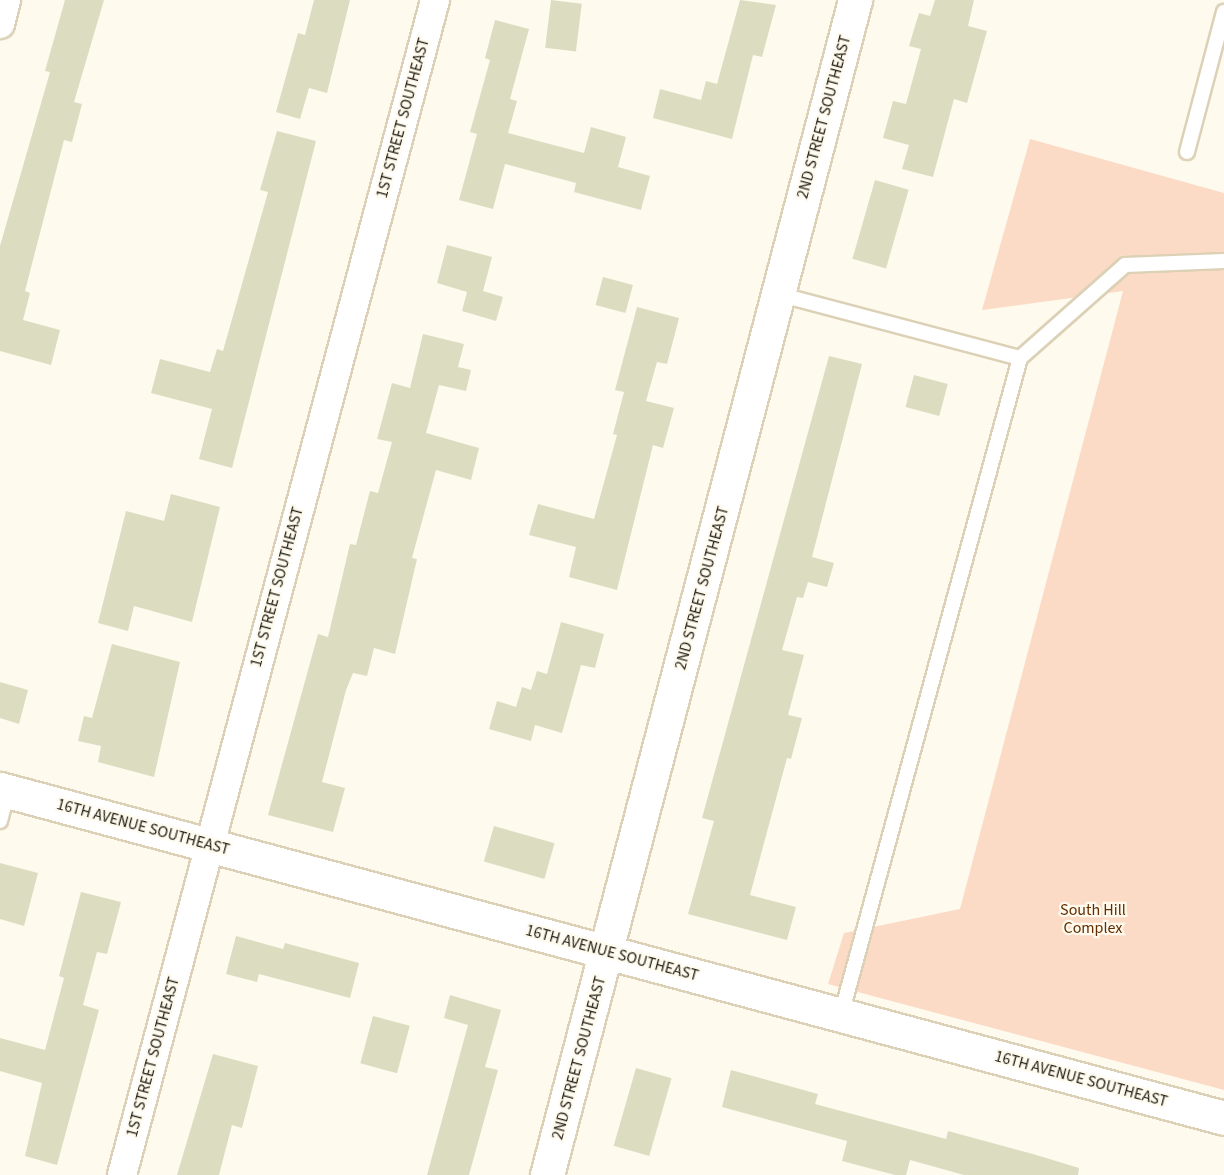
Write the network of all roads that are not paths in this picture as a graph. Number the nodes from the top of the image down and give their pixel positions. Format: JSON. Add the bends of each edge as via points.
{"nodes":[{"id":1,"x":6,"y":0,"type":"edge"},
{"id":2,"x":435,"y":0,"type":"edge"},
{"id":3,"x":855,"y":0,"type":"edge"},
{"id":4,"x":1224,"y":14,"type":"edge"},
{"id":5,"x":0,"y":24,"type":"edge"},
{"id":6,"x":1187,"y":152,"type":"dead end"},
{"id":7,"x":1224,"y":261,"type":"edge"},
{"id":8,"x":778,"y":294,"type":"junction"},
{"id":9,"x":1020,"y":358,"type":"junction"},
{"id":10,"x":3,"y":800,"type":"edge"},
{"id":11,"x":208,"y":845,"type":"junction"},
{"id":12,"x":607,"y":952,"type":"junction"},
{"id":13,"x":841,"y":1015,"type":"junction"},
{"id":14,"x":1224,"y":1118,"type":"edge"},
{"id":15,"x":122,"y":1175,"type":"edge"},
{"id":16,"x":548,"y":1175,"type":"edge"}],
"edges":[{"from":1,"to":5,"type":"street"},
{"from":2,"to":11,"type":"street","name":"1ST STREET SOUTHEAST"},
{"from":3,"to":8,"type":"street","name":"2ND STREET SOUTHEAST"},
{"from":4,"to":6,"type":"lane"},
{"from":7,"to":9,"type":"lane","via":[[1125,265]]},
{"from":8,"to":9,"type":"lane"},
{"from":8,"to":12,"type":"street","name":"2ND STREET SOUTHEAST"},
{"from":9,"to":13,"type":"lane"},
{"from":10,"to":11,"type":"street","name":"16TH AVENUE SOUTHEAST"},
{"from":11,"to":12,"type":"street","name":"16TH AVENUE SOUTHEAST"},
{"from":11,"to":15,"type":"street","name":"1ST STREET SOUTHEAST"},
{"from":12,"to":13,"type":"street","name":"16TH AVENUE SOUTHEAST"},
{"from":12,"to":16,"type":"street","name":"2ND STREET SOUTHEAST"},
{"from":13,"to":14,"type":"street","name":"16TH AVENUE SOUTHEAST"}]}
